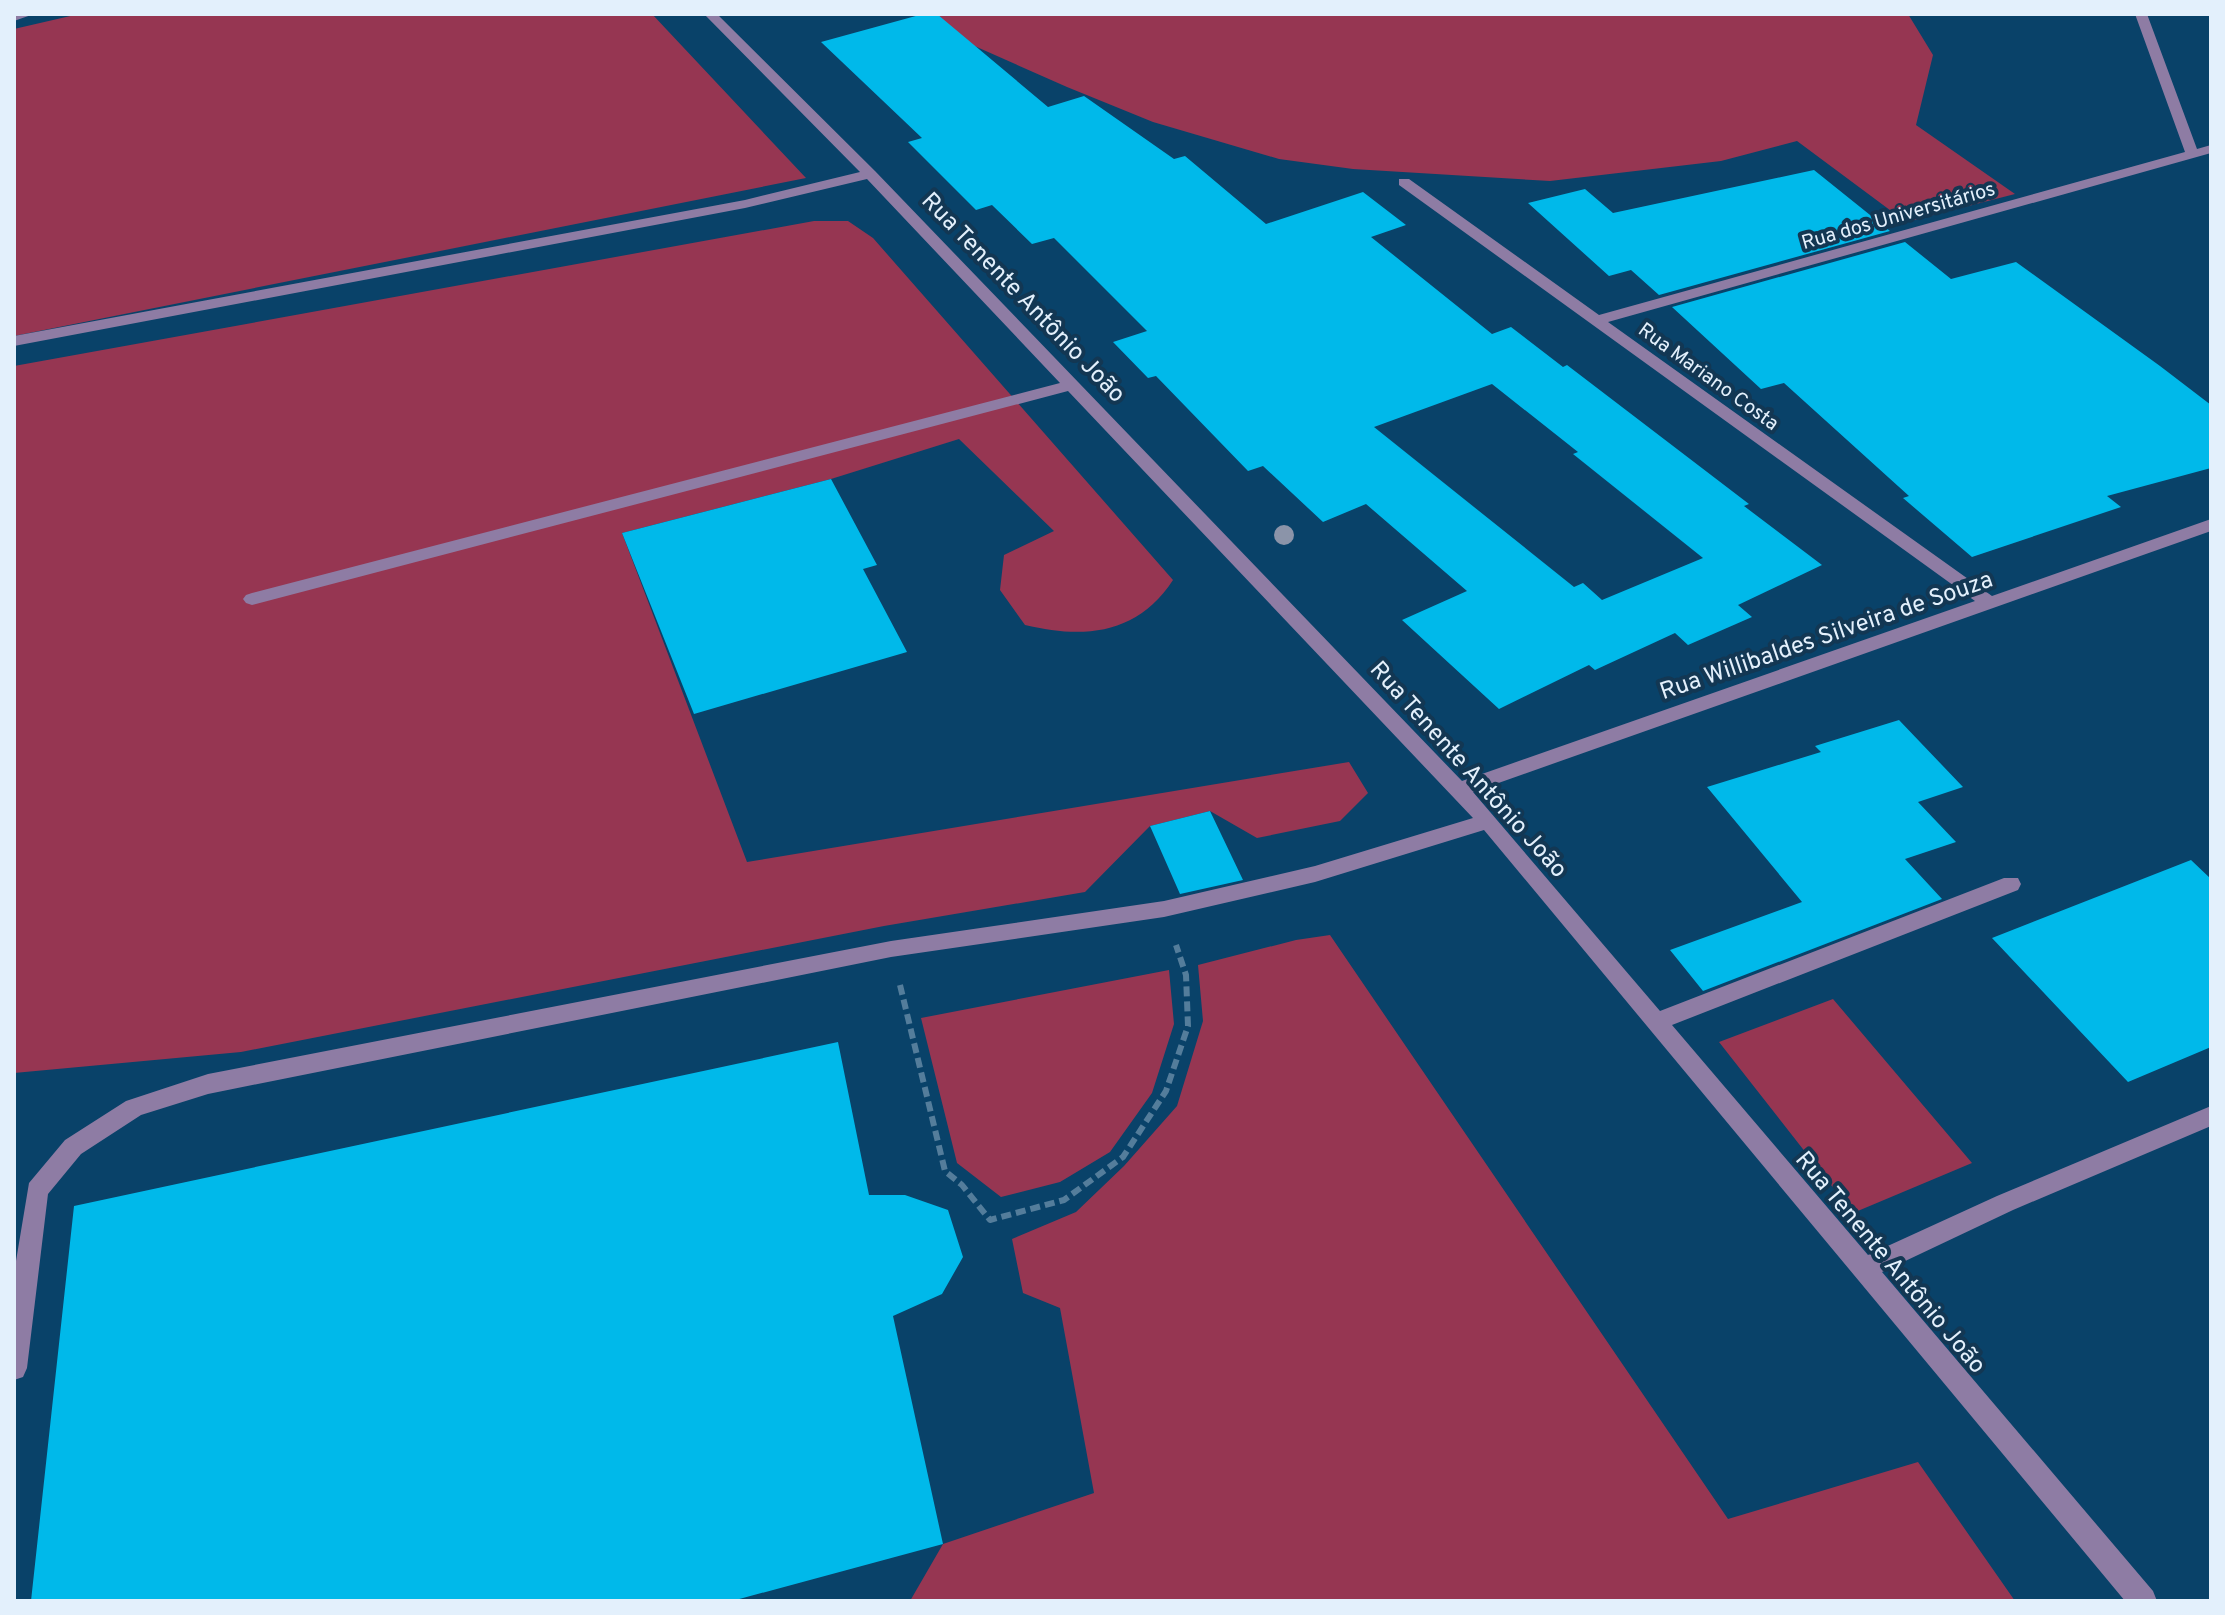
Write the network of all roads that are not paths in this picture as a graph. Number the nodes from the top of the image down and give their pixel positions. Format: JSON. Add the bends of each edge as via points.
{"nodes":[{"id":1,"x":28,"y":14,"type":"edge"},
{"id":2,"x":710,"y":14,"type":"edge"},
{"id":3,"x":2141,"y":14,"type":"edge"},
{"id":4,"x":14,"y":17,"type":"edge"},
{"id":5,"x":2211,"y":149,"type":"edge"},
{"id":6,"x":2192,"y":154,"type":"junction"},
{"id":7,"x":870,"y":174,"type":"junction"},
{"id":8,"x":1404,"y":182,"type":"dead end"},
{"id":9,"x":1597,"y":320,"type":"junction"},
{"id":10,"x":14,"y":341,"type":"edge"},
{"id":11,"x":1071,"y":385,"type":"junction"},
{"id":12,"x":2211,"y":525,"type":"edge"},
{"id":13,"x":252,"y":599,"type":"dead end"},
{"id":14,"x":1990,"y":603,"type":"junction"},
{"id":15,"x":1458,"y":790,"type":"junction"},
{"id":16,"x":1488,"y":821,"type":"junction"},
{"id":17,"x":2011,"y":884,"type":"dead end"},
{"id":18,"x":1655,"y":1022,"type":"junction"},
{"id":19,"x":2211,"y":1116,"type":"edge"},
{"id":20,"x":1863,"y":1269,"type":"junction"},
{"id":21,"x":14,"y":1368,"type":"edge"},
{"id":22,"x":2143,"y":1601,"type":"edge"}],
"edges":[{"from":1,"to":4,"type":"street"},
{"from":2,"to":7,"type":"street","name":"Rua Tenente Antônio João"},
{"from":3,"to":6,"type":"street"},
{"from":5,"to":6,"type":"street","name":"Rua dos Universitários"},
{"from":6,"to":9,"type":"street","name":"Rua dos Universitários"},
{"from":7,"to":10,"type":"street","via":[[745,204]]},
{"from":7,"to":11,"type":"street","name":"Rua Tenente Antônio João"},
{"from":8,"to":9,"type":"street","name":"Rua Mariano Costa"},
{"from":9,"to":14,"type":"street","name":"Rua Mariano Costa"},
{"from":11,"to":13,"type":"street"},
{"from":11,"to":15,"type":"street","name":"Rua Tenente Antônio João"},
{"from":12,"to":14,"type":"street","name":"Rua Willibaldes Silveira de Souza"},
{"from":14,"to":15,"type":"street","name":"Rua Willibaldes Silveira de Souza"},
{"from":15,"to":16,"type":"street","name":"Rua Tenente Antônio João"},
{"from":16,"to":18,"type":"street","name":"Rua Tenente Antônio João"},
{"from":16,"to":21,"type":"street","via":[[1330,870],[1164,909],[891,949],[208,1084],[134,1108],[73,1147],[37,1190]]},
{"from":17,"to":18,"type":"street"},
{"from":18,"to":20,"type":"street","name":"Rua Tenente Antônio João"},
{"from":19,"to":20,"type":"street"},
{"from":20,"to":22,"type":"street","name":"Rua Tenente Antônio João"}]}
